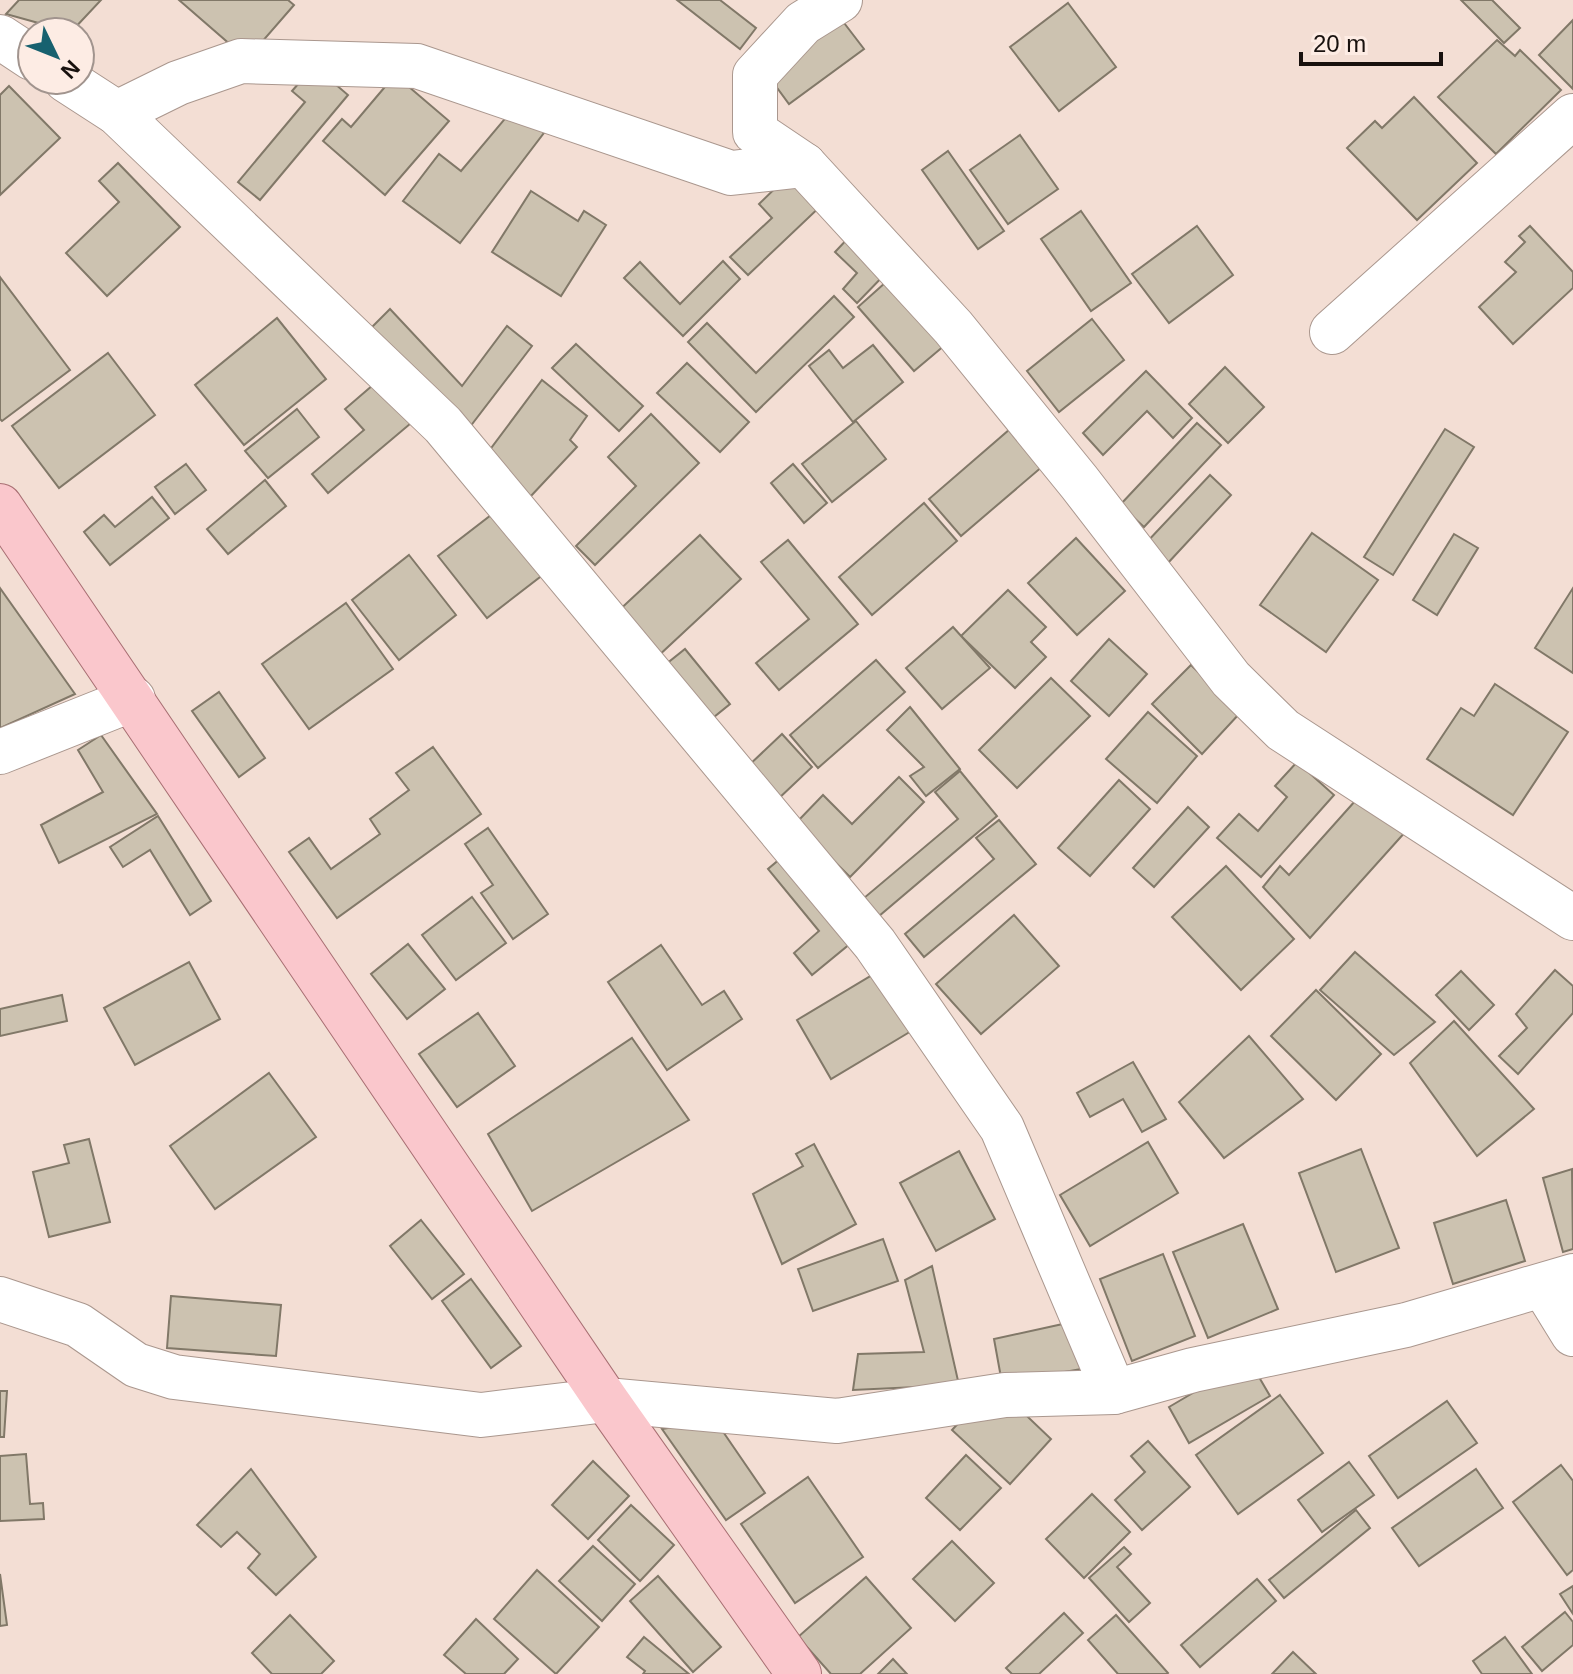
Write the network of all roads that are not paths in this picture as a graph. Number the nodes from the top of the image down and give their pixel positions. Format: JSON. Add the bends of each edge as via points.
{"nodes":[{"id":1,"x":840,"y":0,"type":"edge"},
{"id":2,"x":91,"y":96,"type":"edge"},
{"id":3,"x":117,"y":113,"type":"junction"},
{"id":4,"x":1573,"y":116,"type":"edge"},
{"id":5,"x":804,"y":165,"type":"junction"},
{"id":6,"x":1332,"y":332,"type":"dead end"},
{"id":7,"x":0,"y":506,"type":"edge"},
{"id":8,"x":133,"y":699,"type":"junction"},
{"id":9,"x":0,"y":752,"type":"edge"},
{"id":10,"x":1573,"y":918,"type":"edge"},
{"id":11,"x":1559,"y":1282,"type":"edge"},
{"id":12,"x":0,"y":1299,"type":"edge"},
{"id":13,"x":1573,"y":1334,"type":"edge"},
{"id":14,"x":1114,"y":1392,"type":"junction"},
{"id":15,"x":606,"y":1400,"type":"junction"},
{"id":16,"x":799,"y":1674,"type":"edge"}],
"edges":[{"from":1,"to":5,"type":"street","via":[[803,23],[755,75],[755,132]]},
{"from":2,"to":3,"type":"street"},
{"from":3,"to":5,"type":"street","via":[[178,83],[241,61],[417,66],[731,173]]},
{"from":3,"to":14,"type":"street","via":[[443,425],[875,944],[1002,1128]]},
{"from":4,"to":6,"type":"street"},
{"from":5,"to":10,"type":"street","via":[[953,327],[1241,689],[1283,730]]},
{"from":7,"to":8,"type":"main road"},
{"from":8,"to":9,"type":"street"},
{"from":8,"to":15,"type":"main road"},
{"from":11,"to":13,"type":"street"},
{"from":11,"to":14,"type":"street","via":[[1406,1325]]},
{"from":12,"to":15,"type":"street","via":[[78,1325],[136,1365],[174,1377],[481,1415]]},
{"from":14,"to":15,"type":"street","via":[[1005,1395],[837,1421]]},
{"from":15,"to":16,"type":"main road"}]}
